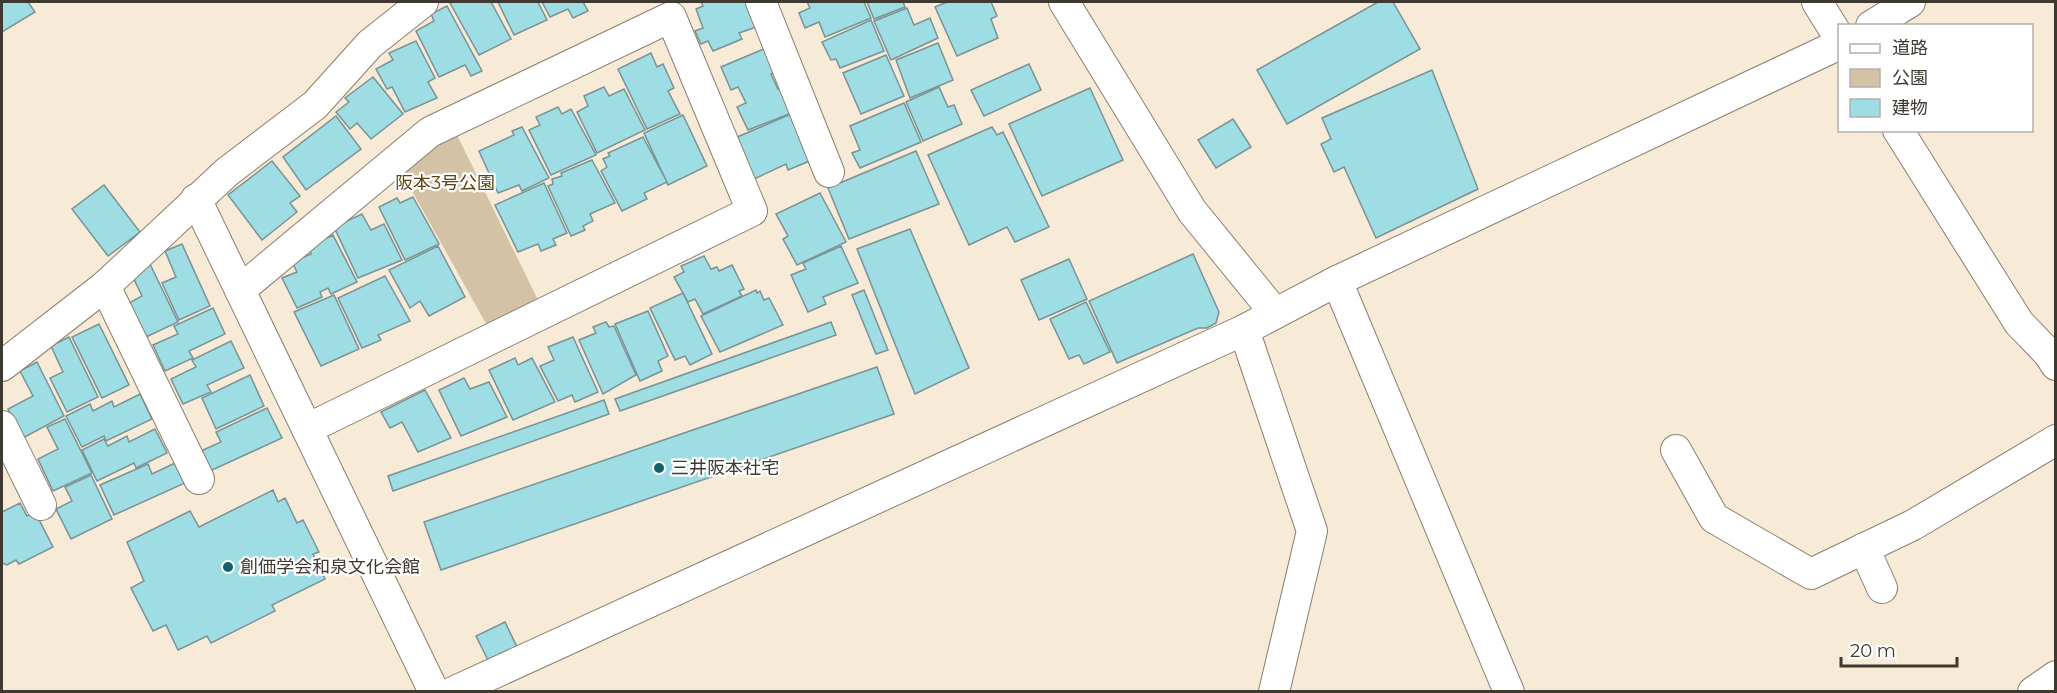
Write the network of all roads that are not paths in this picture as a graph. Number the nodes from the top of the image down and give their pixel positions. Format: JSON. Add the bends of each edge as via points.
{"nodes":[{"id":1,"x":423,"y":2,"type":"edge"},
{"id":2,"x":761,"y":2,"type":"edge"},
{"id":3,"x":1064,"y":2,"type":"edge"},
{"id":4,"x":1817,"y":2,"type":"edge"},
{"id":5,"x":1910,"y":2,"type":"edge"},
{"id":6,"x":1873,"y":24,"type":"edge"},
{"id":7,"x":1838,"y":37,"type":"edge"},
{"id":8,"x":1838,"y":44,"type":"edge"},
{"id":9,"x":1899,"y":132,"type":"edge"},
{"id":10,"x":829,"y":172,"type":"dead end"},
{"id":11,"x":196,"y":199,"type":"junction"},
{"id":12,"x":1337,"y":281,"type":"junction"},
{"id":13,"x":105,"y":286,"type":"junction"},
{"id":14,"x":240,"y":290,"type":"junction"},
{"id":15,"x":1275,"y":313,"type":"junction"},
{"id":16,"x":1244,"y":330,"type":"junction"},
{"id":17,"x":2055,"y":365,"type":"edge"},
{"id":18,"x":2,"y":366,"type":"edge"},
{"id":19,"x":2,"y":426,"type":"edge"},
{"id":20,"x":307,"y":429,"type":"junction"},
{"id":21,"x":2055,"y":440,"type":"edge"},
{"id":22,"x":1676,"y":450,"type":"dead end"},
{"id":23,"x":200,"y":479,"type":"dead end"},
{"id":24,"x":41,"y":505,"type":"dead end"},
{"id":25,"x":1864,"y":548,"type":"junction"},
{"id":26,"x":1882,"y":588,"type":"dead end"},
{"id":27,"x":2055,"y":676,"type":"edge"},
{"id":28,"x":434,"y":692,"type":"edge"},
{"id":29,"x":453,"y":692,"type":"edge"},
{"id":30,"x":1274,"y":692,"type":"edge"},
{"id":31,"x":1509,"y":692,"type":"edge"},
{"id":32,"x":2033,"y":692,"type":"edge"}],
"edges":[{"from":1,"to":11,"type":"street","via":[[370,44],[315,105]]},
{"from":2,"to":10,"type":"street"},
{"from":3,"to":15,"type":"street","via":[[1192,211]]},
{"from":4,"to":7,"type":"street"},
{"from":5,"to":6,"type":"street"},
{"from":8,"to":12,"type":"street"},
{"from":9,"to":17,"type":"street","via":[[2019,323]]},
{"from":11,"to":13,"type":"street"},
{"from":11,"to":14,"type":"street"},
{"from":12,"to":15,"type":"street"},
{"from":12,"to":31,"type":"street"},
{"from":13,"to":18,"type":"street"},
{"from":13,"to":23,"type":"street"},
{"from":14,"to":20,"type":"street"},
{"from":14,"to":20,"type":"street","via":[[430,132],[671,17],[752,211]]},
{"from":15,"to":16,"type":"street"},
{"from":16,"to":29,"type":"street"},
{"from":16,"to":30,"type":"street","via":[[1312,531]]},
{"from":19,"to":24,"type":"street"},
{"from":20,"to":28,"type":"street"},
{"from":21,"to":25,"type":"street","via":[[1912,525]]},
{"from":22,"to":25,"type":"street","via":[[1714,518],[1811,574]]},
{"from":25,"to":26,"type":"street"},
{"from":27,"to":32,"type":"street"}]}
